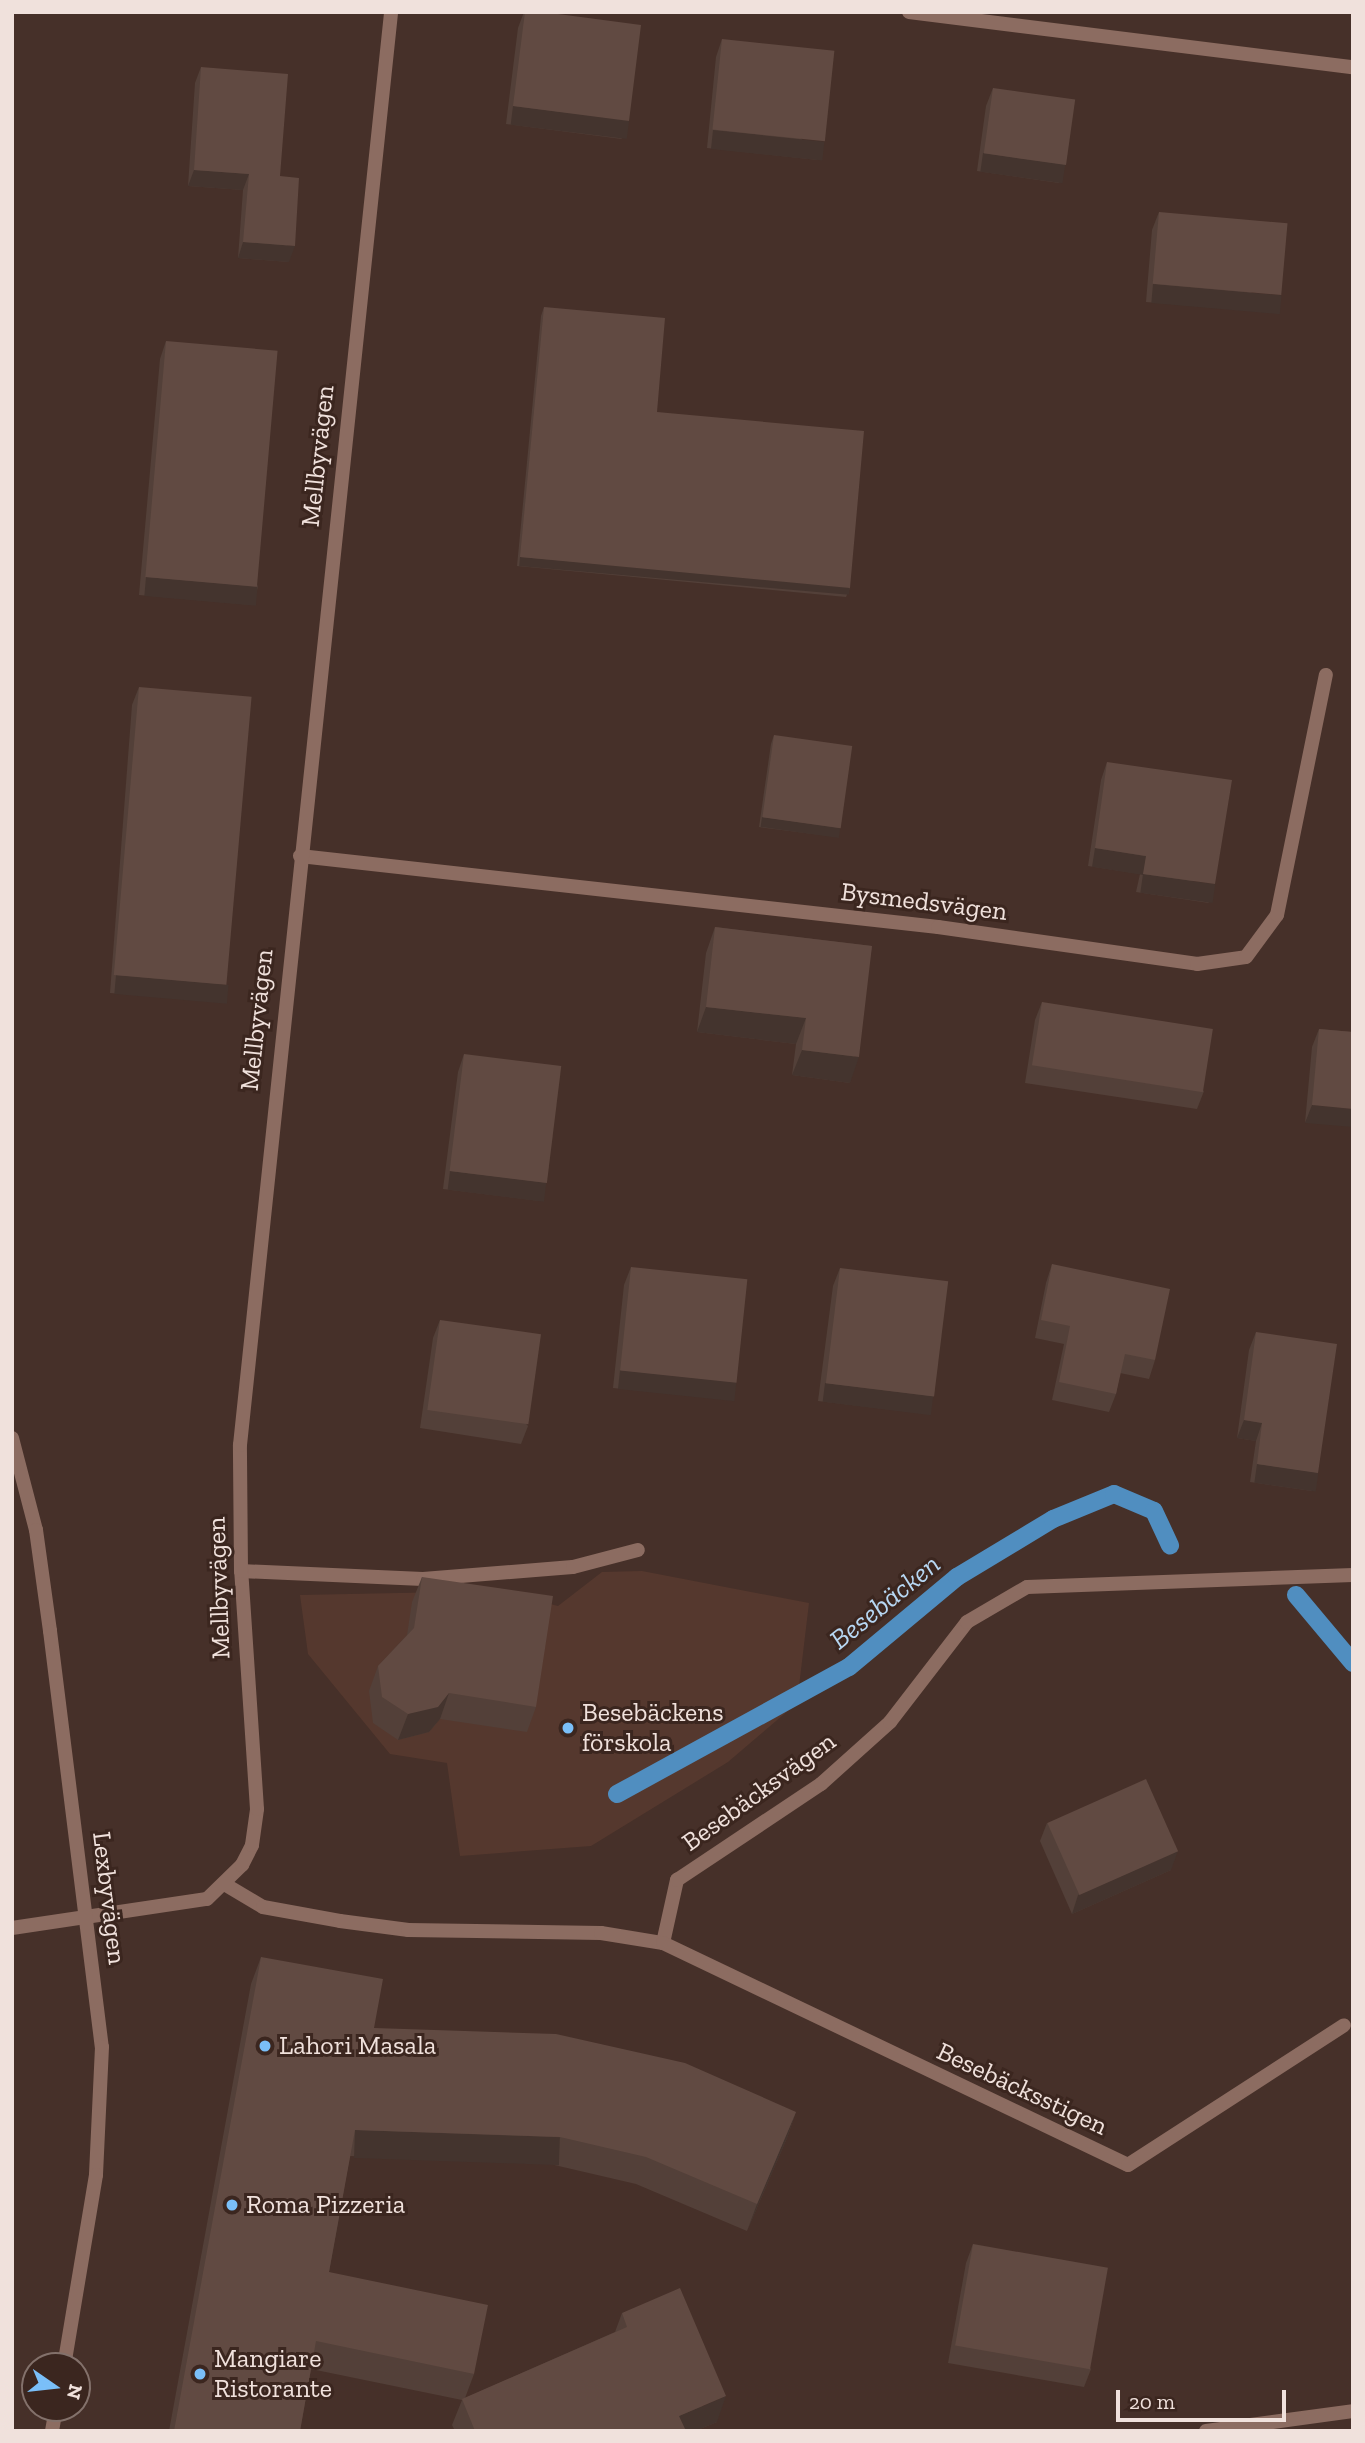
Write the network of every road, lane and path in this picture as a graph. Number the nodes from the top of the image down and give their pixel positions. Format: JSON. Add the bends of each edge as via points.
{"nodes":[{"id":1,"x":391,"y":12,"type":"edge"},
{"id":2,"x":909,"y":12,"type":"edge"},
{"id":3,"x":1353,"y":67,"type":"edge"},
{"id":4,"x":1326,"y":675,"type":"dead end"},
{"id":5,"x":300,"y":856,"type":"junction"},
{"id":6,"x":12,"y":1438,"type":"edge"},
{"id":7,"x":638,"y":1550,"type":"dead end"},
{"id":8,"x":241,"y":1571,"type":"junction"},
{"id":9,"x":1353,"y":1574,"type":"edge"},
{"id":10,"x":226,"y":1885,"type":"junction"},
{"id":11,"x":90,"y":1919,"type":"junction"},
{"id":12,"x":12,"y":1928,"type":"edge"},
{"id":13,"x":663,"y":1944,"type":"junction"},
{"id":14,"x":1344,"y":2025,"type":"dead end"},
{"id":15,"x":66,"y":2352,"type":"edge"},
{"id":16,"x":1353,"y":2411,"type":"edge"},
{"id":17,"x":1206,"y":2431,"type":"edge"}],
"edges":[{"from":1,"to":5,"type":"street","name":"Mellbyvägen"},
{"from":2,"to":3,"type":"street"},
{"from":4,"to":5,"type":"street","name":"Bysmedsvägen","via":[[1277,915],[1246,957],[1197,964],[938,927]]},
{"from":5,"to":8,"type":"street","name":"Mellbyvägen","via":[[240,1445]]},
{"from":6,"to":11,"type":"street","name":"Lexbyvägen","via":[[36,1530]]},
{"from":7,"to":8,"type":"street","via":[[573,1567],[423,1579]]},
{"from":8,"to":10,"type":"street","name":"Mellbyvägen","via":[[257,1809],[252,1845]]},
{"from":9,"to":13,"type":"street","name":"Besebäcksvägen","via":[[1027,1587],[967,1622],[890,1722],[821,1784],[677,1880]]},
{"from":10,"to":11,"type":"street","via":[[184,1906]]},
{"from":10,"to":13,"type":"street","via":[[263,1907],[353,1923],[408,1930],[601,1933]]},
{"from":11,"to":12,"type":"street"},
{"from":11,"to":15,"type":"street","name":"Lexbyvägen","via":[[102,2047],[96,2175]]},
{"from":13,"to":14,"type":"street","name":"Besebäcksstigen","via":[[1128,2165]]},
{"from":16,"to":17,"type":"street"}]}
